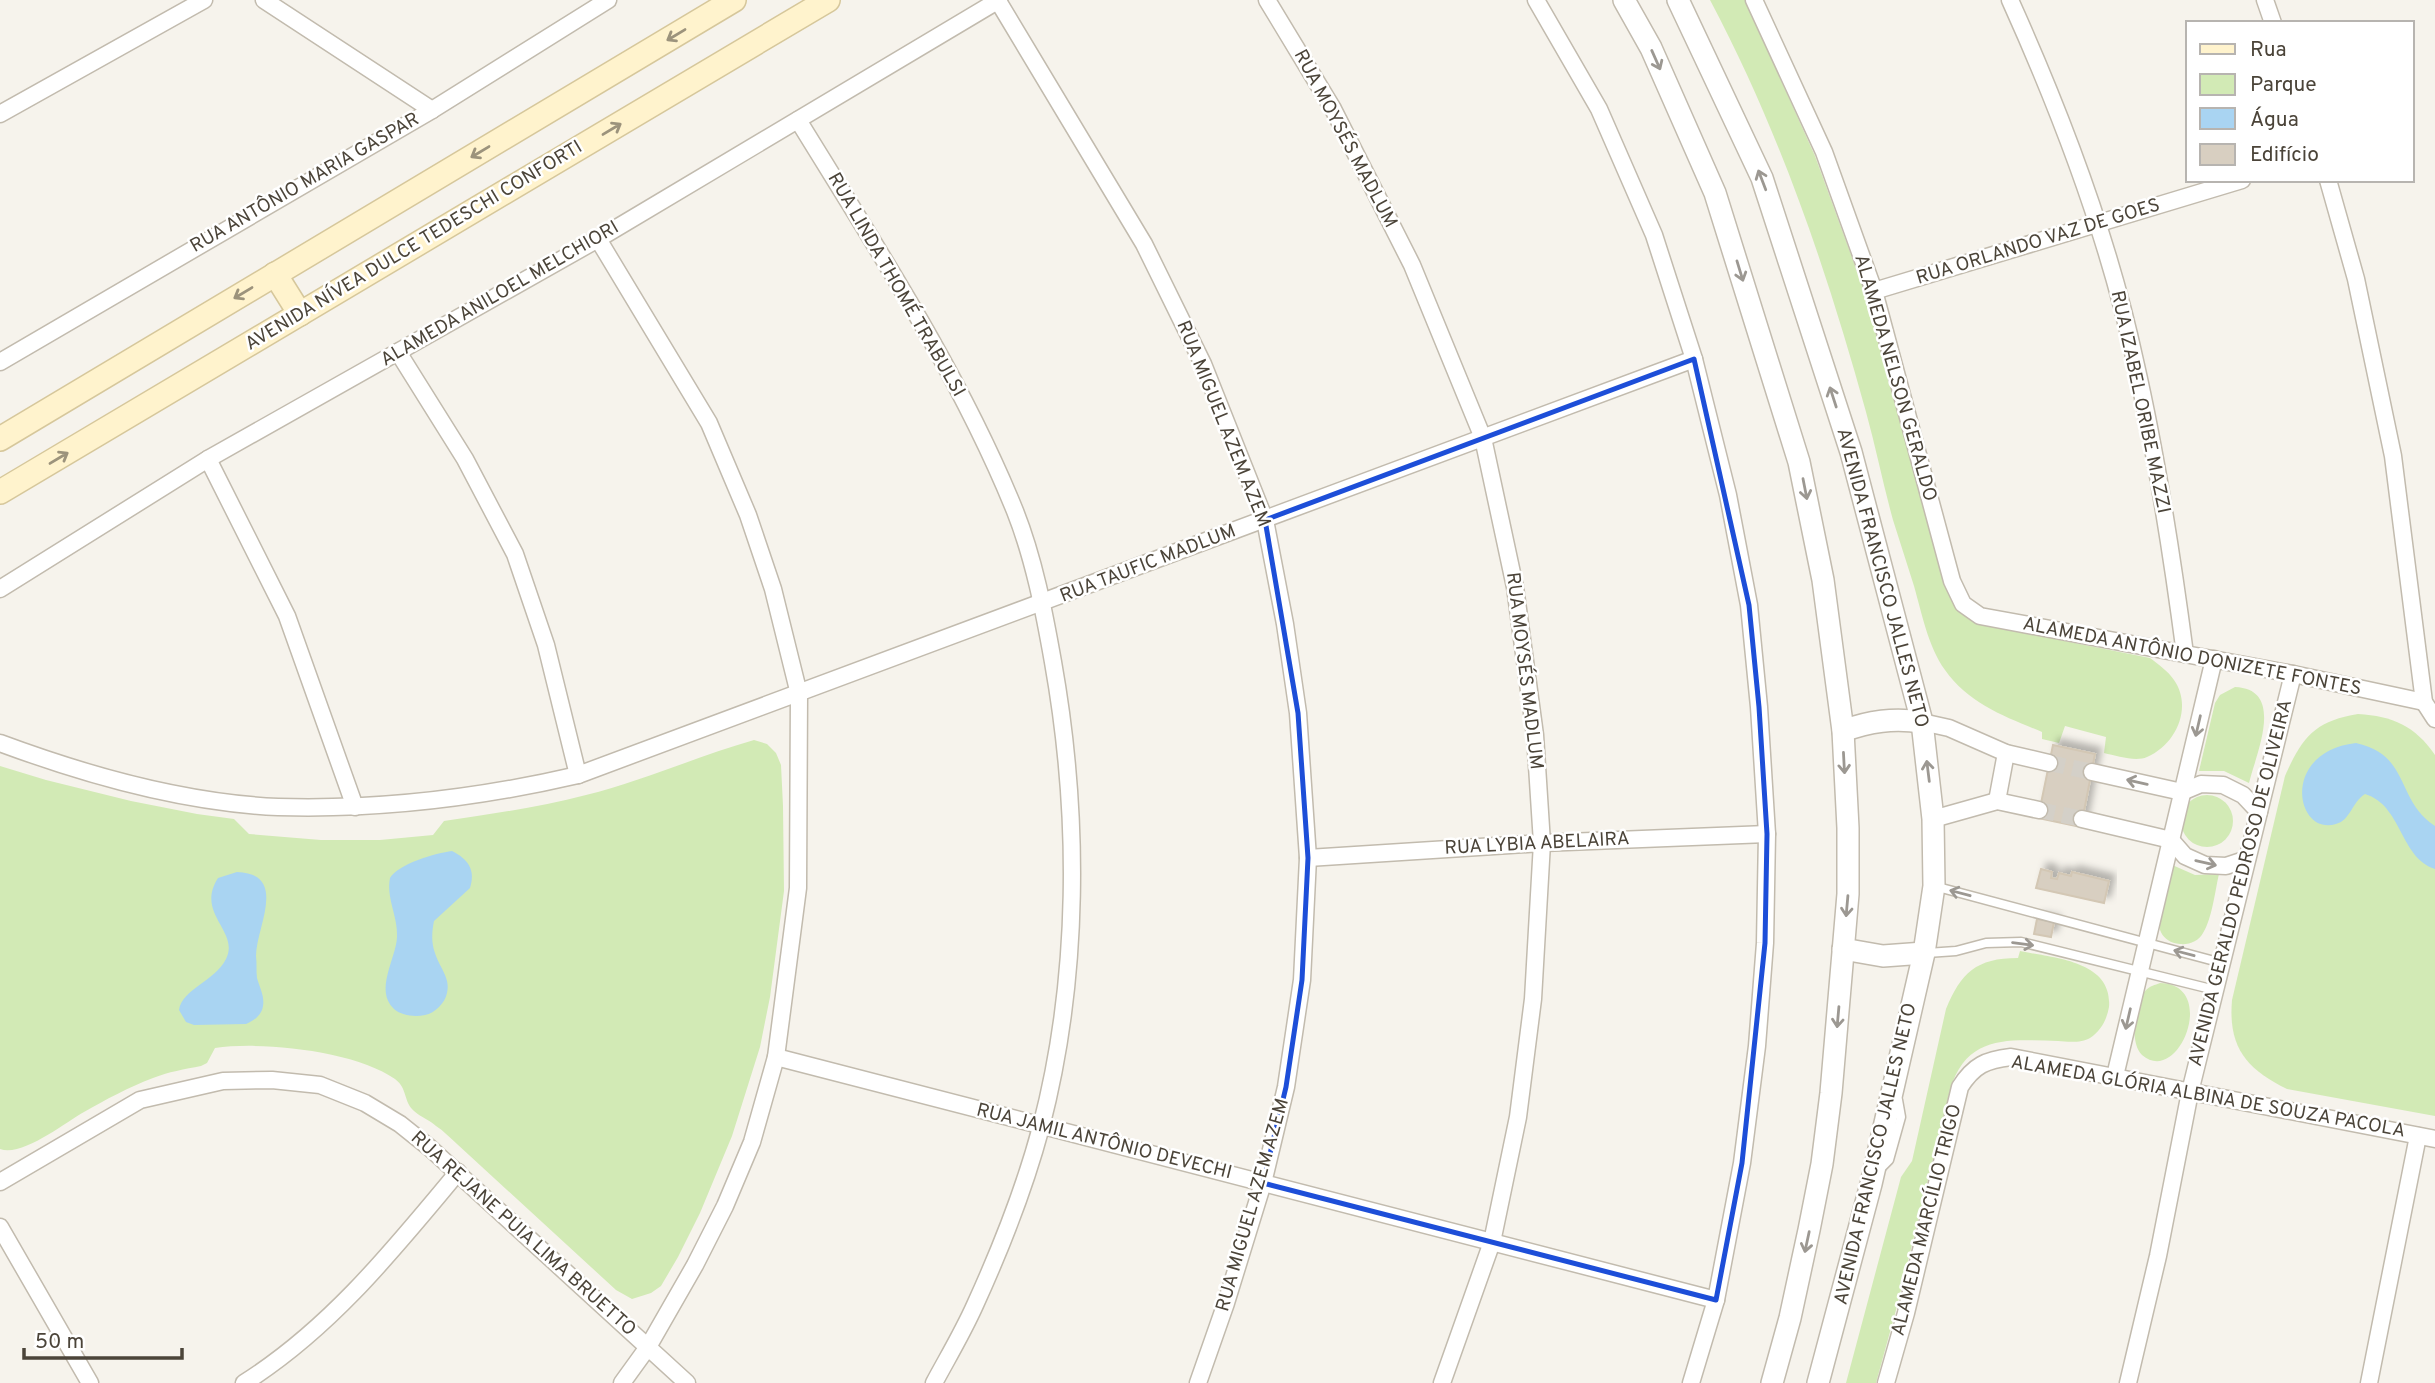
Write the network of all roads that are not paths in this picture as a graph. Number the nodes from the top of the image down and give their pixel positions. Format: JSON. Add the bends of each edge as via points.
{"nodes":[{"id":1,"x":204,"y":0,"type":"edge"},
{"id":2,"x":264,"y":0,"type":"edge"},
{"id":3,"x":608,"y":0,"type":"edge"},
{"id":4,"x":734,"y":0,"type":"edge"},
{"id":5,"x":828,"y":0,"type":"edge"},
{"id":6,"x":999,"y":0,"type":"edge"},
{"id":7,"x":1267,"y":0,"type":"edge"},
{"id":8,"x":1536,"y":0,"type":"edge"},
{"id":9,"x":1624,"y":0,"type":"edge"},
{"id":10,"x":1678,"y":0,"type":"edge"},
{"id":11,"x":1754,"y":0,"type":"edge"},
{"id":12,"x":2010,"y":0,"type":"edge"},
{"id":13,"x":2265,"y":0,"type":"edge"},
{"id":14,"x":2272,"y":21,"type":"edge"},
{"id":15,"x":432,"y":110,"type":"junction"},
{"id":16,"x":0,"y":114,"type":"edge"},
{"id":17,"x":798,"y":120,"type":"junction"},
{"id":18,"x":2235,"y":182,"type":"edge"},
{"id":19,"x":2329,"y":182,"type":"edge"},
{"id":20,"x":2098,"y":224,"type":"junction"},
{"id":21,"x":598,"y":239,"type":"junction"},
{"id":22,"x":275,"y":274,"type":"junction"},
{"id":23,"x":1874,"y":291,"type":"junction"},
{"id":24,"x":300,"y":314,"type":"junction"},
{"id":25,"x":398,"y":352,"type":"junction"},
{"id":26,"x":1694,"y":359,"type":"junction"},
{"id":27,"x":0,"y":362,"type":"edge"},
{"id":28,"x":1483,"y":438,"type":"junction"},
{"id":29,"x":0,"y":439,"type":"edge"},
{"id":30,"x":208,"y":459,"type":"junction"},
{"id":31,"x":0,"y":492,"type":"edge"},
{"id":32,"x":1265,"y":520,"type":"junction"},
{"id":33,"x":0,"y":589,"type":"edge"},
{"id":34,"x":1043,"y":603,"type":"junction"},
{"id":35,"x":1963,"y":604,"type":"joint"},
{"id":36,"x":2185,"y":654,"type":"junction"},
{"id":37,"x":2214,"y":659,"type":"junction"},
{"id":38,"x":2293,"y":674,"type":"junction"},
{"id":39,"x":799,"y":694,"type":"junction"},
{"id":40,"x":2424,"y":702,"type":"junction"},
{"id":41,"x":2435,"y":719,"type":"edge"},
{"id":42,"x":1922,"y":722,"type":"junction"},
{"id":43,"x":1843,"y":731,"type":"junction"},
{"id":44,"x":0,"y":743,"type":"edge"},
{"id":45,"x":2006,"y":753,"type":"junction"},
{"id":46,"x":2049,"y":763,"type":"tunnel mouth"},
{"id":47,"x":2092,"y":772,"type":"tunnel mouth"},
{"id":48,"x":578,"y":775,"type":"junction"},
{"id":49,"x":2182,"y":792,"type":"junction"},
{"id":50,"x":1997,"y":801,"type":"junction"},
{"id":51,"x":355,"y":807,"type":"junction"},
{"id":52,"x":2039,"y":810,"type":"tunnel mouth"},
{"id":53,"x":2259,"y":812,"type":"junction"},
{"id":54,"x":1934,"y":819,"type":"junction"},
{"id":55,"x":2082,"y":820,"type":"tunnel mouth"},
{"id":56,"x":1767,"y":834,"type":"junction"},
{"id":57,"x":2171,"y":840,"type":"junction"},
{"id":58,"x":1542,"y":843,"type":"junction"},
{"id":59,"x":1308,"y":858,"type":"junction"},
{"id":60,"x":2247,"y":859,"type":"junction"},
{"id":61,"x":1934,"y":887,"type":"junction"},
{"id":62,"x":2146,"y":943,"type":"junction"},
{"id":63,"x":1843,"y":949,"type":"junction"},
{"id":64,"x":1924,"y":953,"type":"junction"},
{"id":65,"x":2222,"y":963,"type":"junction"},
{"id":66,"x":2139,"y":971,"type":"junction"},
{"id":67,"x":2215,"y":990,"type":"junction"},
{"id":68,"x":776,"y":1057,"type":"junction"},
{"id":69,"x":1981,"y":1065,"type":"joint"},
{"id":70,"x":2115,"y":1076,"type":"junction"},
{"id":71,"x":2190,"y":1092,"type":"junction"},
{"id":72,"x":1041,"y":1126,"type":"junction"},
{"id":73,"x":2418,"y":1136,"type":"junction"},
{"id":74,"x":2435,"y":1139,"type":"edge"},
{"id":75,"x":458,"y":1172,"type":"junction"},
{"id":76,"x":0,"y":1182,"type":"edge"},
{"id":77,"x":1263,"y":1183,"type":"junction"},
{"id":78,"x":0,"y":1227,"type":"edge"},
{"id":79,"x":1492,"y":1242,"type":"junction"},
{"id":80,"x":1716,"y":1300,"type":"junction"},
{"id":81,"x":648,"y":1347,"type":"junction"},
{"id":82,"x":90,"y":1383,"type":"edge"},
{"id":83,"x":244,"y":1383,"type":"edge"},
{"id":84,"x":622,"y":1383,"type":"edge"},
{"id":85,"x":687,"y":1383,"type":"edge"},
{"id":86,"x":934,"y":1383,"type":"edge"},
{"id":87,"x":1198,"y":1383,"type":"edge"},
{"id":88,"x":1442,"y":1383,"type":"edge"},
{"id":89,"x":1691,"y":1383,"type":"edge"},
{"id":90,"x":1772,"y":1383,"type":"edge"},
{"id":91,"x":1818,"y":1383,"type":"edge"},
{"id":92,"x":1886,"y":1383,"type":"edge"},
{"id":93,"x":2129,"y":1383,"type":"edge"},
{"id":94,"x":2368,"y":1383,"type":"edge"}],
"edges":[{"from":1,"to":16,"type":"street"},
{"from":2,"to":15,"type":"street"},
{"from":3,"to":15,"type":"street","name":"RUA ANTÔNIO MARIA GASPAR"},
{"from":4,"to":22,"type":"main road","one_way":true},
{"from":24,"to":5,"type":"main road","name":"AVENIDA NÍVEA DULCE TEDESCHI CONFORTI","one_way":true},
{"from":6,"to":17,"type":"street","name":"ALAMEDA ANILOEL MELCHIORI"},
{"from":6,"to":32,"type":"street","name":"RUA MIGUEL AZEM AZEM","via":[[1144,244],[1203,364]]},
{"from":7,"to":28,"type":"street","name":"RUA MOYSÉS MADLUM","via":[[1333,109],[1412,265]]},
{"from":8,"to":26,"type":"street","via":[[1599,109],[1654,235]]},
{"from":9,"to":43,"type":"street","one_way":true,"via":[[1651,48],[1715,193],[1799,461],[1823,580]]},
{"from":42,"to":10,"type":"street","name":"AVENIDA FRANCISCO JALLES NETO","one_way":true,"via":[[1851,452],[1762,178]]},
{"from":11,"to":23,"type":"street","name":"ALAMEDA NELSON GERALDO","via":[[1824,152]]},
{"from":12,"to":20,"type":"street","name":"RUA IZABEL ORIBE MAZZI"},
{"from":13,"to":14,"type":"street"},
{"from":15,"to":27,"type":"street","name":"RUA ANTÔNIO MARIA GASPAR"},
{"from":17,"to":21,"type":"street","name":"ALAMEDA ANILOEL MELCHIORI"},
{"from":17,"to":34,"type":"street","name":"RUA LINDA THOMÉ TRABULSI","via":[[910,301],[967,408],[1016,513]]},
{"from":18,"to":20,"type":"street","name":"RUA ORLANDO VAZ DE GOES"},
{"from":19,"to":40,"type":"street","via":[[2356,279],[2393,456]]},
{"from":20,"to":23,"type":"street","name":"RUA ORLANDO VAZ DE GOES"},
{"from":20,"to":36,"type":"street","name":"RUA IZABEL ORIBE MAZZI","via":[[2135,359],[2166,513]]},
{"from":21,"to":25,"type":"street","name":"ALAMEDA ANILOEL MELCHIORI"},
{"from":21,"to":39,"type":"street","via":[[709,423],[748,515]]},
{"from":22,"to":24,"type":"main road"},
{"from":22,"to":29,"type":"main road","one_way":true},
{"from":23,"to":35,"type":"street","name":"ALAMEDA NELSON GERALDO","via":[[1952,581]]},
{"from":31,"to":24,"type":"main road","name":"AVENIDA NÍVEA DULCE TEDESCHI CONFORTI","one_way":true},
{"from":25,"to":30,"type":"street","name":"ALAMEDA ANILOEL MELCHIORI"},
{"from":25,"to":48,"type":"street","via":[[465,459],[514,554],[546,645]]},
{"from":26,"to":28,"type":"street","name":"RUA TAUFIC MADLUM"},
{"from":26,"to":56,"type":"street","via":[[1728,495],[1749,605]]},
{"from":28,"to":32,"type":"street","name":"RUA TAUFIC MADLUM"},
{"from":28,"to":58,"type":"street","name":"RUA MOYSÉS MADLUM","via":[[1515,587],[1535,735]]},
{"from":30,"to":33,"type":"street","name":"ALAMEDA ANILOEL MELCHIORI"},
{"from":30,"to":51,"type":"street","via":[[287,616]]},
{"from":32,"to":34,"type":"street","name":"RUA TAUFIC MADLUM"},
{"from":32,"to":59,"type":"street","name":"RUA MIGUEL AZEM AZEM","via":[[1298,713]]},
{"from":34,"to":39,"type":"street","name":"RUA TAUFIC MADLUM"},
{"from":34,"to":72,"type":"street","name":"RUA LINDA THOMÉ TRABULSI","via":[[1064,725],[1071,841],[1069,948],[1059,1037]]},
{"from":35,"to":36,"type":"street","name":"ALAMEDA ANTÔNIO DONIZETE FONTES","via":[[1980,617]]},
{"from":36,"to":37,"type":"street","name":"ALAMEDA ANTÔNIO DONIZETE FONTES"},
{"from":37,"to":38,"type":"street","name":"ALAMEDA ANTÔNIO DONIZETE FONTES"},
{"from":37,"to":49,"type":"street","one_way":true},
{"from":38,"to":40,"type":"street","name":"ALAMEDA ANTÔNIO DONIZETE FONTES"},
{"from":38,"to":53,"type":"street","name":"AVENIDA GERALDO PEDROSO DE OLIVEIRA"},
{"from":39,"to":48,"type":"street","name":"RUA TAUFIC MADLUM"},
{"from":39,"to":68,"type":"street","via":[[798,888]]},
{"from":40,"to":41,"type":"street"},
{"from":42,"to":43,"type":"street","via":[[1882,720]]},
{"from":42,"to":45,"type":"street","via":[[1949,728]]},
{"from":54,"to":42,"type":"street","name":"AVENIDA FRANCISCO JALLES NETO","one_way":true},
{"from":43,"to":63,"type":"street","one_way":true,"via":[[1848,828]]},
{"from":44,"to":51,"type":"street","name":"RUA TAUFIC MADLUM","via":[[100,776],[196,797],[276,807]]},
{"from":45,"to":46,"type":"street"},
{"from":45,"to":50,"type":"street"},
{"from":49,"to":47,"type":"street","one_way":true},
{"from":48,"to":51,"type":"street","name":"RUA TAUFIC MADLUM","via":[[438,801]]},
{"from":49,"to":53,"type":"street","via":[[2202,784],[2223,785],[2243,795]]},
{"from":49,"to":57,"type":"street"},
{"from":50,"to":52,"type":"street"},
{"from":50,"to":54,"type":"street"},
{"from":53,"to":60,"type":"street","name":"AVENIDA GERALDO PEDROSO DE OLIVEIRA"},
{"from":54,"to":61,"type":"street","name":"AVENIDA FRANCISCO JALLES NETO"},
{"from":55,"to":57,"type":"street"},
{"from":56,"to":58,"type":"street","name":"RUA LYBIA ABELAIRA"},
{"from":56,"to":80,"type":"street","via":[[1757,1046],[1742,1163]]},
{"from":57,"to":60,"type":"street","one_way":true,"via":[[2185,856],[2205,864],[2226,866]]},
{"from":57,"to":62,"type":"street"},
{"from":58,"to":59,"type":"street","name":"RUA LYBIA ABELAIRA"},
{"from":58,"to":79,"type":"street","name":"RUA MOYSÉS MADLUM","via":[[1532,1012],[1518,1117]]},
{"from":59,"to":77,"type":"street","name":"RUA MIGUEL AZEM AZEM","via":[[1302,980],[1286,1087]]},
{"from":60,"to":65,"type":"street","name":"AVENIDA GERALDO PEDROSO DE OLIVEIRA"},
{"from":62,"to":61,"type":"lane","one_way":true},
{"from":61,"to":64,"type":"street","name":"AVENIDA FRANCISCO JALLES NETO"},
{"from":65,"to":62,"type":"lane","one_way":true},
{"from":62,"to":66,"type":"street"},
{"from":63,"to":64,"type":"street","via":[[1883,956]]},
{"from":63,"to":90,"type":"street","one_way":true,"via":[[1822,1164]]},
{"from":64,"to":66,"type":"lane","one_way":true,"via":[[2021,942]]},
{"from":64,"to":91,"type":"street","name":"AVENIDA FRANCISCO JALLES NETO","via":[[1873,1176]]},
{"from":65,"to":67,"type":"street","name":"AVENIDA GERALDO PEDROSO DE OLIVEIRA"},
{"from":66,"to":67,"type":"lane"},
{"from":66,"to":70,"type":"street","one_way":true},
{"from":67,"to":71,"type":"street","name":"AVENIDA GERALDO PEDROSO DE OLIVEIRA"},
{"from":68,"to":72,"type":"street","name":"RUA JAMIL ANTÔNIO DEVECHI"},
{"from":68,"to":81,"type":"street","via":[[752,1142],[725,1206]]},
{"from":69,"to":70,"type":"street","name":"ALAMEDA GLÓRIA ALBINA DE SOUZA PACOLA","via":[[2011,1057]]},
{"from":69,"to":92,"type":"street","name":"ALAMEDA MARCÍLIO TRIGO","via":[[1960,1087]]},
{"from":70,"to":71,"type":"street","name":"ALAMEDA GLÓRIA ALBINA DE SOUZA PACOLA"},
{"from":71,"to":73,"type":"street","name":"ALAMEDA GLÓRIA ALBINA DE SOUZA PACOLA"},
{"from":71,"to":93,"type":"street","name":"AVENIDA GERALDO PEDROSO DE OLIVEIRA"},
{"from":72,"to":77,"type":"street","name":"RUA JAMIL ANTÔNIO DEVECHI"},
{"from":72,"to":86,"type":"street","name":"RUA LINDA THOMÉ TRABULSI","via":[[975,1306]]},
{"from":73,"to":74,"type":"street","name":"ALAMEDA GLÓRIA ALBINA DE SOUZA PACOLA"},
{"from":73,"to":94,"type":"street"},
{"from":75,"to":76,"type":"street","name":"RUA REJANE PUIA LIMA BRUETTO","via":[[400,1124],[365,1103],[320,1085],[223,1080],[140,1101]]},
{"from":75,"to":81,"type":"street","name":"RUA REJANE PUIA LIMA BRUETTO"},
{"from":75,"to":83,"type":"street","via":[[351,1296],[270,1367]]},
{"from":77,"to":79,"type":"street","name":"RUA JAMIL ANTÔNIO DEVECHI"},
{"from":77,"to":87,"type":"street","name":"RUA MIGUEL AZEM AZEM"},
{"from":78,"to":82,"type":"street"},
{"from":79,"to":80,"type":"street","name":"RUA JAMIL ANTÔNIO DEVECHI"},
{"from":79,"to":88,"type":"street","name":"RUA MOYSÉS MADLUM"},
{"from":80,"to":89,"type":"street"},
{"from":81,"to":84,"type":"street"},
{"from":81,"to":85,"type":"street","name":"RUA REJANE PUIA LIMA BRUETTO"}]}
